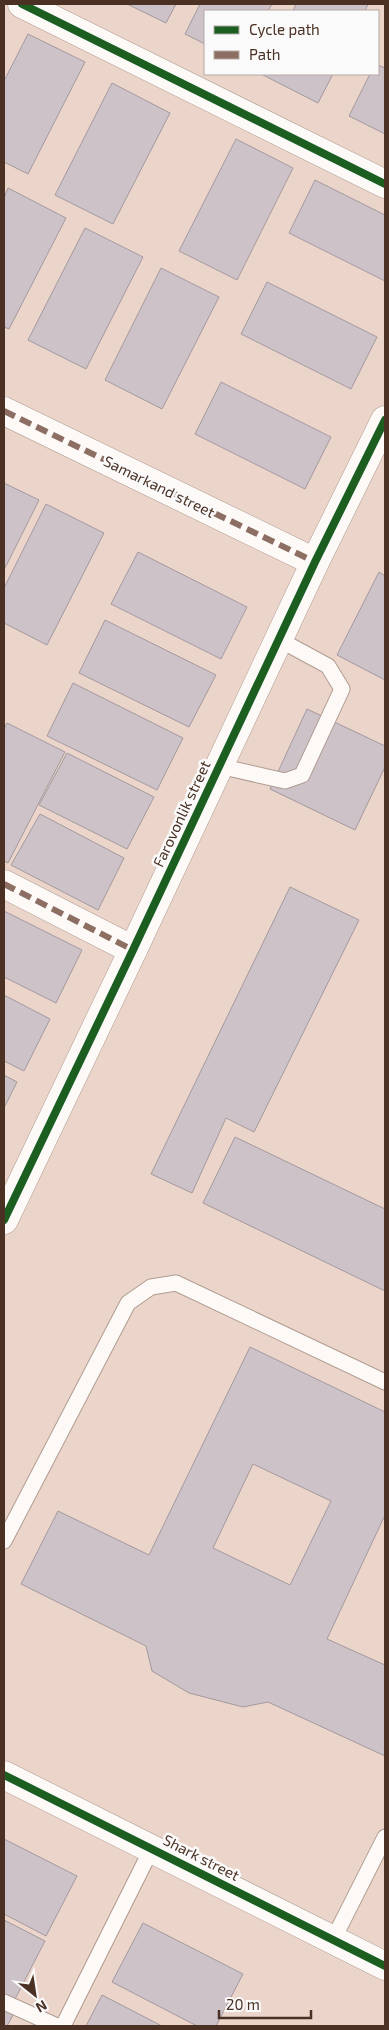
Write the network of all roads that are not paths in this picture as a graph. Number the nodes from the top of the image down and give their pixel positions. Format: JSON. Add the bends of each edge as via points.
{"nodes":[{"id":1,"x":22,"y":4,"type":"edge"},
{"id":2,"x":385,"y":184,"type":"edge"},
{"id":3,"x":4,"y":411,"type":"edge"},
{"id":4,"x":385,"y":420,"type":"edge"},
{"id":5,"x":314,"y":562,"type":"junction"},
{"id":6,"x":278,"y":639,"type":"junction"},
{"id":7,"x":219,"y":766,"type":"junction"},
{"id":8,"x":4,"y":884,"type":"edge"},
{"id":9,"x":133,"y":950,"type":"junction"},
{"id":10,"x":4,"y":1220,"type":"edge"},
{"id":11,"x":385,"y":1382,"type":"edge"},
{"id":12,"x":4,"y":1541,"type":"edge"},
{"id":13,"x":4,"y":1775,"type":"edge"},
{"id":14,"x":385,"y":1837,"type":"edge"},
{"id":15,"x":152,"y":1848,"type":"junction"},
{"id":16,"x":333,"y":1940,"type":"junction"},
{"id":17,"x":385,"y":1966,"type":"edge"},
{"id":18,"x":4,"y":2002,"type":"edge"},
{"id":19,"x":57,"y":2026,"type":"edge"},
{"id":20,"x":63,"y":2026,"type":"edge"}],
"edges":[{"from":1,"to":2,"type":"street"},
{"from":3,"to":5,"type":"street","name":"Samarkand street"},
{"from":4,"to":5,"type":"street","name":"Farovonlik street"},
{"from":5,"to":6,"type":"street","name":"Farovonlik street"},
{"from":6,"to":7,"type":"street","name":"Farovonlik street"},
{"from":6,"to":7,"type":"lane","via":[[328,666],[342,689],[302,776],[285,781]]},
{"from":7,"to":9,"type":"street","name":"Farovonlik street"},
{"from":8,"to":9,"type":"street"},
{"from":9,"to":10,"type":"street","name":"Farovonlik street"},
{"from":11,"to":12,"type":"lane","via":[[176,1283],[151,1287],[128,1303]]},
{"from":13,"to":15,"type":"street","name":"Shark street"},
{"from":14,"to":16,"type":"lane"},
{"from":15,"to":16,"type":"street","name":"Shark street"},
{"from":15,"to":20,"type":"lane"},
{"from":16,"to":17,"type":"street","name":"Shark street"},
{"from":18,"to":19,"type":"lane"}]}
